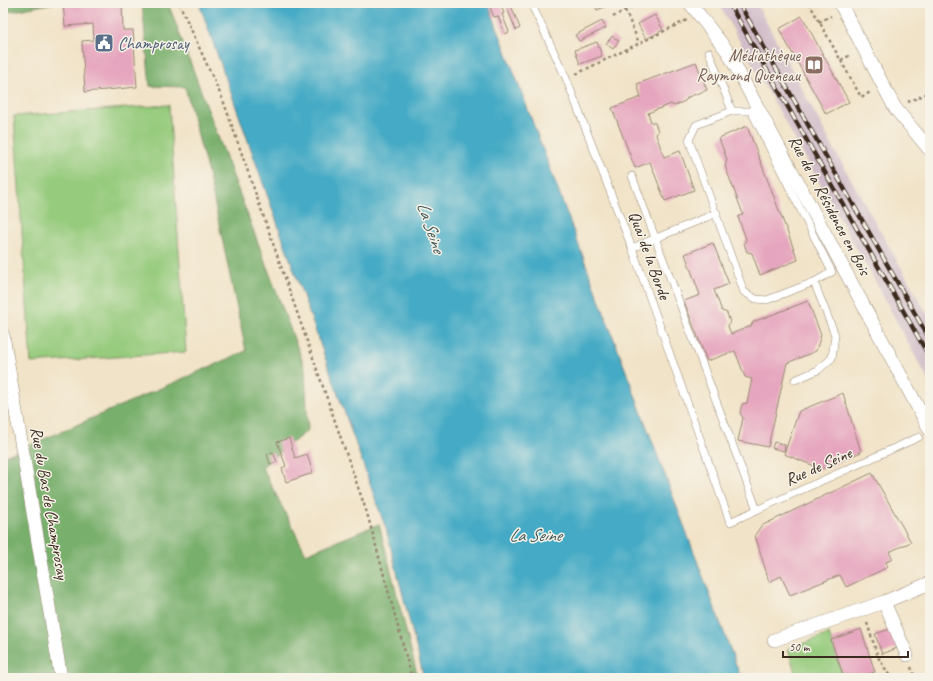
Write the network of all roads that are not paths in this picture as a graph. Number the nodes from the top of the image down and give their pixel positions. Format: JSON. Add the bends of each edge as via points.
{"nodes":[{"id":1,"x":531,"y":3,"type":"edge"},
{"id":2,"x":690,"y":3,"type":"edge"},
{"id":3,"x":840,"y":3,"type":"edge"},
{"id":4,"x":709,"y":52,"type":"dead end"},
{"id":5,"x":732,"y":111,"type":"junction"},
{"id":6,"x":930,"y":150,"type":"edge"},
{"id":7,"x":632,"y":176,"type":"dead end"},
{"id":8,"x":717,"y":213,"type":"junction"},
{"id":9,"x":656,"y":238,"type":"junction"},
{"id":10,"x":632,"y":248,"type":"junction"},
{"id":11,"x":814,"y":282,"type":"junction"},
{"id":12,"x":3,"y":335,"type":"edge"},
{"id":13,"x":795,"y":380,"type":"dead end"},
{"id":14,"x":924,"y":434,"type":"edge"},
{"id":15,"x":757,"y":510,"type":"junction"},
{"id":16,"x":730,"y":522,"type":"joint"},
{"id":17,"x":930,"y":583,"type":"edge"},
{"id":18,"x":884,"y":602,"type":"junction"},
{"id":19,"x":774,"y":640,"type":"dead end"},
{"id":20,"x":907,"y":655,"type":"dead end"},
{"id":21,"x":61,"y":678,"type":"edge"}],
"edges":[{"from":1,"to":10,"type":"lane","name":"Quai de la Borde","via":[[566,78]]},
{"from":2,"to":14,"type":"street","name":"Rue de la Résidence en Bois","via":[[728,52]]},
{"from":3,"to":6,"type":"street","via":[[895,108]]},
{"from":4,"to":5,"type":"lane"},
{"from":5,"to":8,"type":"lane","via":[[696,125],[689,140]]},
{"from":5,"to":11,"type":"lane","via":[[751,111],[832,272]]},
{"from":7,"to":9,"type":"lane"},
{"from":8,"to":9,"type":"lane"},
{"from":8,"to":11,"type":"lane","via":[[744,292],[756,299],[767,300]]},
{"from":9,"to":10,"type":"lane"},
{"from":9,"to":15,"type":"lane"},
{"from":10,"to":16,"type":"lane","name":"Quai de la Borde"},
{"from":11,"to":13,"type":"lane","via":[[835,335],[832,358],[818,370]]},
{"from":12,"to":21,"type":"street","name":"Rue du Bas de Champrosay"},
{"from":14,"to":15,"type":"lane","name":"Rue de Seine"},
{"from":15,"to":16,"type":"lane","name":"Rue de Seine"},
{"from":17,"to":18,"type":"street"},
{"from":18,"to":19,"type":"street"},
{"from":18,"to":20,"type":"street"}]}
